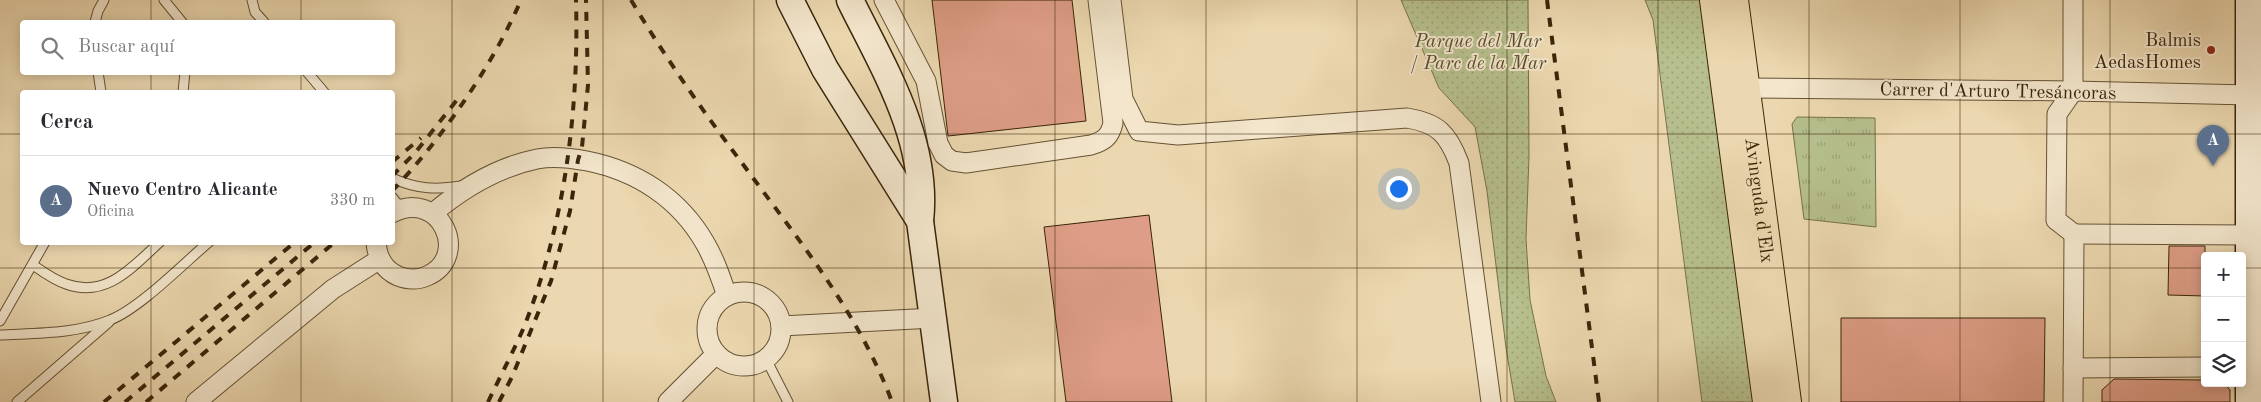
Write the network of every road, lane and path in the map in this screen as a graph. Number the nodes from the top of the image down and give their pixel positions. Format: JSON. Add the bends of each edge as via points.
{"nodes":[{"id":1,"x":104,"y":0,"type":"edge"},
{"id":2,"x":164,"y":0,"type":"edge"},
{"id":3,"x":252,"y":0,"type":"edge"},
{"id":4,"x":790,"y":0,"type":"edge"},
{"id":5,"x":850,"y":0,"type":"edge"},
{"id":6,"x":884,"y":0,"type":"edge"},
{"id":7,"x":1098,"y":0,"type":"edge"},
{"id":8,"x":1111,"y":0,"type":"edge"},
{"id":9,"x":1714,"y":0,"type":"edge"},
{"id":10,"x":1734,"y":0,"type":"edge"},
{"id":11,"x":2073,"y":0,"type":"edge"},
{"id":12,"x":2249,"y":0,"type":"edge"},
{"id":13,"x":96,"y":20,"type":"edge"},
{"id":14,"x":180,"y":20,"type":"edge"},
{"id":15,"x":262,"y":20,"type":"edge"},
{"id":16,"x":98,"y":75,"type":"edge"},
{"id":17,"x":185,"y":75,"type":"edge"},
{"id":18,"x":310,"y":75,"type":"edge"},
{"id":19,"x":1746,"y":88,"type":"junction"},
{"id":20,"x":101,"y":90,"type":"edge"},
{"id":21,"x":184,"y":90,"type":"edge"},
{"id":22,"x":322,"y":90,"type":"edge"},
{"id":23,"x":2073,"y":91,"type":"junction"},
{"id":24,"x":2250,"y":95,"type":"junction"},
{"id":25,"x":395,"y":179,"type":"edge"},
{"id":26,"x":474,"y":184,"type":"junction"},
{"id":27,"x":395,"y":206,"type":"edge"},
{"id":28,"x":433,"y":213,"type":"junction"},
{"id":29,"x":920,"y":221,"type":"junction"},
{"id":30,"x":2074,"y":234,"type":"junction"},
{"id":31,"x":2251,"y":235,"type":"junction"},
{"id":32,"x":43,"y":245,"type":"edge"},
{"id":33,"x":157,"y":245,"type":"edge"},
{"id":34,"x":205,"y":245,"type":"edge"},
{"id":35,"x":378,"y":251,"type":"edge"},
{"id":36,"x":32,"y":265,"type":"junction"},
{"id":37,"x":727,"y":296,"type":"junction"},
{"id":38,"x":934,"y":318,"type":"junction"},
{"id":39,"x":110,"y":320,"type":"junction"},
{"id":40,"x":0,"y":321,"type":"edge"},
{"id":41,"x":780,"y":326,"type":"junction"},
{"id":42,"x":0,"y":336,"type":"edge"},
{"id":43,"x":2261,"y":338,"type":"edge"},
{"id":44,"x":716,"y":354,"type":"junction"},
{"id":45,"x":766,"y":359,"type":"junction"},
{"id":46,"x":2201,"y":367,"type":"edge"},
{"id":47,"x":2251,"y":367,"type":"edge"},
{"id":48,"x":2073,"y":368,"type":"junction"},
{"id":49,"x":17,"y":402,"type":"edge"},
{"id":50,"x":196,"y":402,"type":"edge"},
{"id":51,"x":668,"y":402,"type":"edge"},
{"id":52,"x":788,"y":402,"type":"edge"},
{"id":53,"x":944,"y":402,"type":"edge"},
{"id":54,"x":1491,"y":402,"type":"edge"},
{"id":55,"x":1767,"y":402,"type":"edge"},
{"id":56,"x":1787,"y":402,"type":"edge"},
{"id":57,"x":2073,"y":402,"type":"edge"},
{"id":58,"x":2249,"y":402,"type":"edge"}],
"edges":[{"from":1,"to":13,"type":"lane"},
{"from":2,"to":14,"type":"lane"},
{"from":3,"to":15,"type":"lane","via":[[255,12]]},
{"from":4,"to":29,"type":"street","via":[[826,69]]},
{"from":5,"to":29,"type":"street","via":[[888,76],[913,139],[922,177]]},
{"from":6,"to":7,"type":"street","via":[[926,81],[938,143],[944,156],[966,163],[1091,146],[1104,141],[1113,123]]},
{"from":8,"to":54,"type":"street","via":[[1123,99],[1139,131],[1178,135],[1408,118],[1425,121],[1441,130],[1453,146],[1459,163]]},
{"from":9,"to":55,"type":"main road","name":"Avinguda d'Elx"},
{"from":10,"to":19,"type":"main road","name":"Avinguda d'Elx"},
{"from":11,"to":23,"type":"street"},
{"from":12,"to":24,"type":"street"},
{"from":16,"to":20,"type":"lane"},
{"from":17,"to":21,"type":"lane"},
{"from":18,"to":22,"type":"lane"},
{"from":19,"to":23,"type":"street","name":"Carrer d'Arturo Tresáncoras"},
{"from":19,"to":56,"type":"main road","name":"Avinguda d'Elx"},
{"from":23,"to":24,"type":"street","name":"Carrer d'Arturo Tresáncoras"},
{"from":23,"to":30,"type":"street","via":[[2056,114],[2056,220]]},
{"from":24,"to":31,"type":"street"},
{"from":25,"to":26,"type":"lane","via":[[419,188],[438,190]]},
{"from":26,"to":28,"type":"street"},
{"from":26,"to":37,"type":"street","via":[[511,166],[539,159],[578,160],[627,172],[672,201],[690,221],[705,243]]},
{"from":27,"to":28,"type":"street","via":[[423,208]]},
{"from":28,"to":35,"type":"street","via":[[442,221],[449,244],[446,256],[436,270],[420,278],[408,279],[392,272]]},
{"from":29,"to":38,"type":"street"},
{"from":30,"to":31,"type":"street"},
{"from":30,"to":48,"type":"street"},
{"from":31,"to":43,"type":"street","via":[[2258,263]]},
{"from":31,"to":47,"type":"street"},
{"from":32,"to":36,"type":"lane"},
{"from":33,"to":36,"type":"lane","via":[[119,278],[104,286],[67,285]]},
{"from":34,"to":39,"type":"lane","via":[[135,305]]},
{"from":35,"to":50,"type":"street"},
{"from":36,"to":40,"type":"lane"},
{"from":37,"to":41,"type":"street","via":[[745,292],[762,297],[778,315]]},
{"from":37,"to":44,"type":"street","via":[[715,307],[708,322],[707,334]]},
{"from":38,"to":41,"type":"street"},
{"from":38,"to":53,"type":"street"},
{"from":39,"to":42,"type":"lane","via":[[59,332]]},
{"from":39,"to":49,"type":"lane"},
{"from":41,"to":45,"type":"street","via":[[777,344]]},
{"from":44,"to":45,"type":"street","via":[[740,366]]},
{"from":44,"to":51,"type":"street"},
{"from":45,"to":52,"type":"lane"},
{"from":46,"to":48,"type":"street"},
{"from":47,"to":58,"type":"street"},
{"from":48,"to":57,"type":"street"}]}
